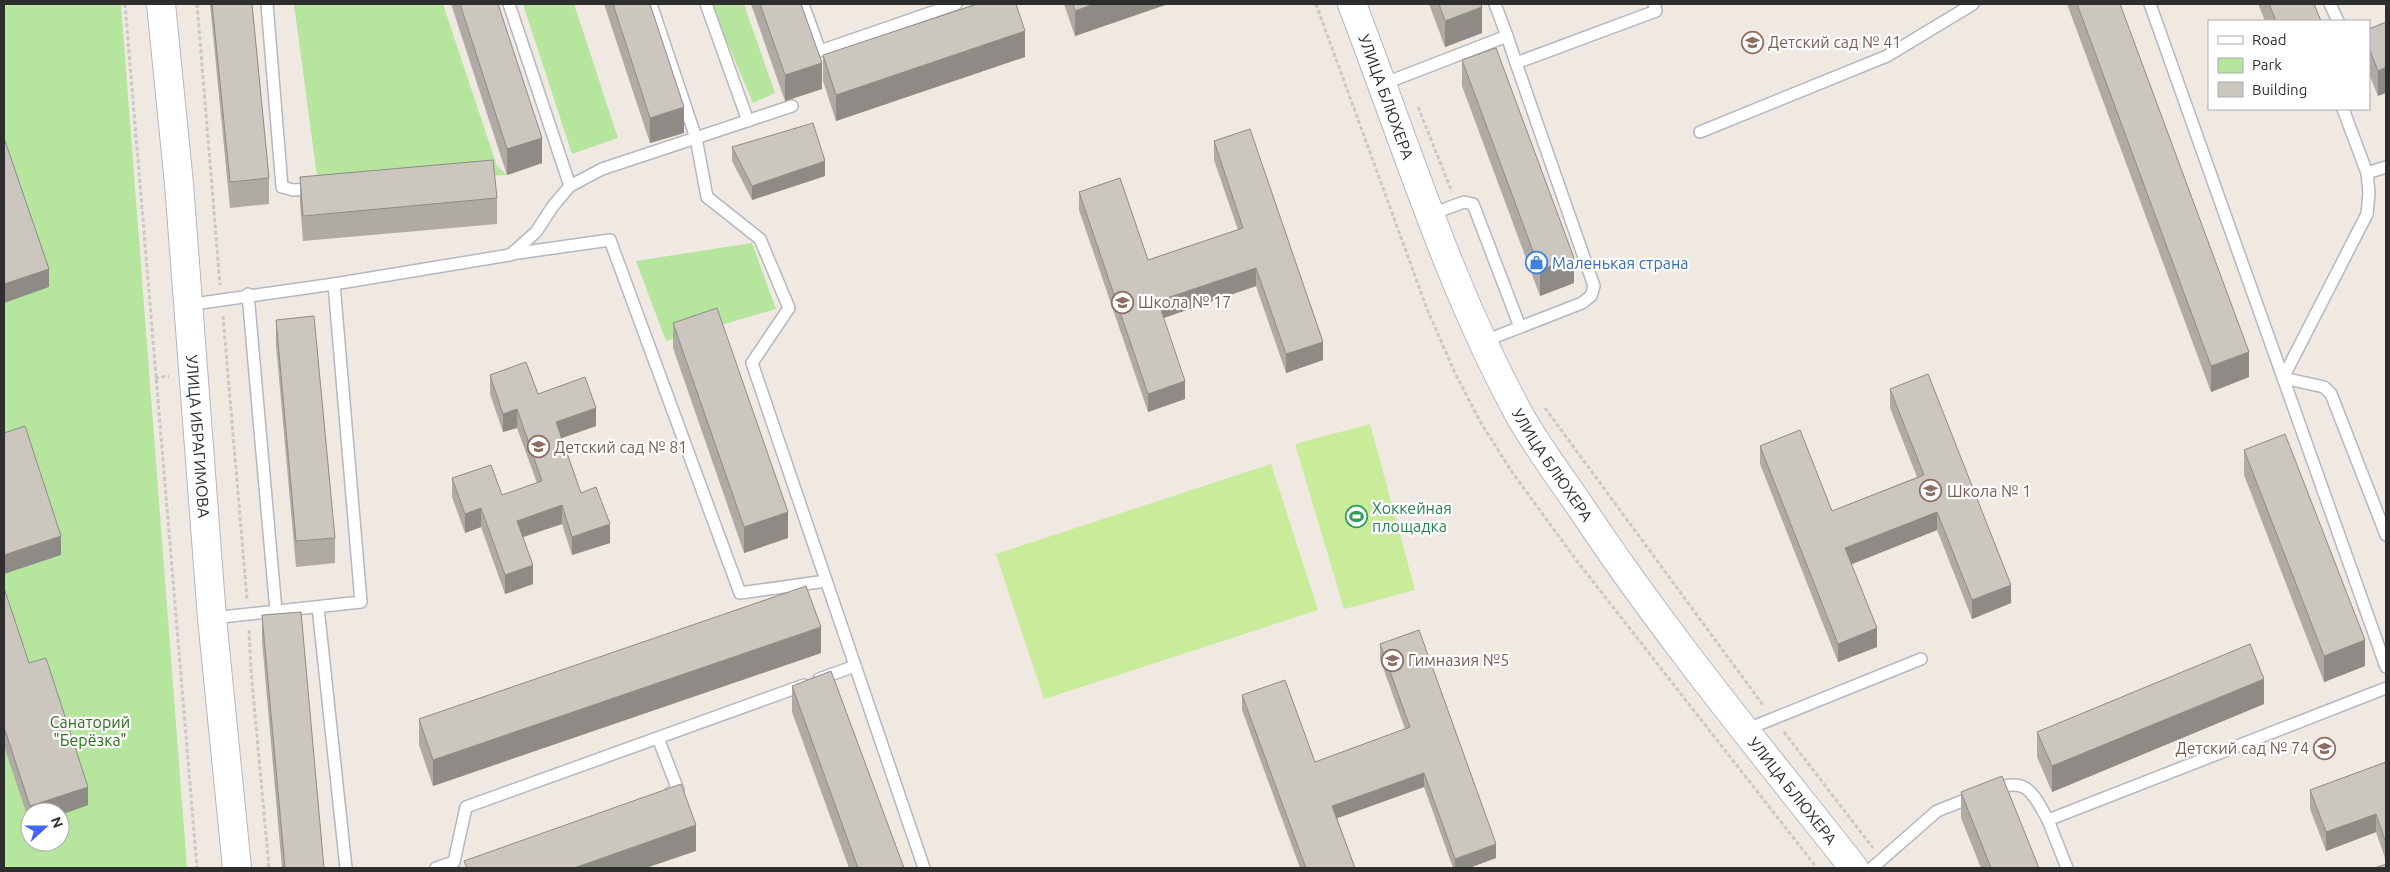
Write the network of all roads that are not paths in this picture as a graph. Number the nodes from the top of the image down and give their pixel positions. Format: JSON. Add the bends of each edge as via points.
{"nodes":[{"id":1,"x":160,"y":4,"type":"edge"},
{"id":2,"x":267,"y":4,"type":"edge"},
{"id":3,"x":509,"y":4,"type":"edge"},
{"id":4,"x":651,"y":4,"type":"edge"},
{"id":5,"x":706,"y":4,"type":"edge"},
{"id":6,"x":803,"y":4,"type":"edge"},
{"id":7,"x":956,"y":4,"type":"edge"},
{"id":8,"x":1352,"y":4,"type":"edge"},
{"id":9,"x":1495,"y":4,"type":"edge"},
{"id":10,"x":1654,"y":4,"type":"edge"},
{"id":11,"x":1973,"y":4,"type":"edge"},
{"id":12,"x":2150,"y":4,"type":"edge"},
{"id":13,"x":2330,"y":4,"type":"edge"},
{"id":14,"x":2338,"y":20,"type":"edge"},
{"id":15,"x":1507,"y":36,"type":"junction"},
{"id":16,"x":1516,"y":63,"type":"junction"},
{"id":17,"x":1394,"y":80,"type":"junction"},
{"id":18,"x":792,"y":106,"type":"dead end"},
{"id":19,"x":2343,"y":110,"type":"edge"},
{"id":20,"x":748,"y":121,"type":"junction"},
{"id":21,"x":1700,"y":132,"type":"dead end"},
{"id":22,"x":696,"y":138,"type":"junction"},
{"id":23,"x":2386,"y":167,"type":"edge"},
{"id":24,"x":2367,"y":173,"type":"junction"},
{"id":25,"x":570,"y":186,"type":"junction"},
{"id":26,"x":322,"y":188,"type":"edge"},
{"id":27,"x":1429,"y":215,"type":"junction"},
{"id":28,"x":510,"y":255,"type":"junction"},
{"id":29,"x":334,"y":284,"type":"junction"},
{"id":30,"x":248,"y":294,"type":"junction"},
{"id":31,"x":187,"y":304,"type":"junction"},
{"id":32,"x":1520,"y":327,"type":"junction"},
{"id":33,"x":1482,"y":342,"type":"junction"},
{"id":34,"x":2282,"y":378,"type":"junction"},
{"id":35,"x":2386,"y":535,"type":"edge"},
{"id":36,"x":826,"y":580,"type":"junction"},
{"id":37,"x":318,"y":607,"type":"junction"},
{"id":38,"x":276,"y":611,"type":"junction"},
{"id":39,"x":212,"y":618,"type":"junction"},
{"id":40,"x":1921,"y":659,"type":"dead end"},
{"id":41,"x":855,"y":666,"type":"junction"},
{"id":42,"x":2386,"y":667,"type":"edge"},
{"id":43,"x":2386,"y":688,"type":"edge"},
{"id":44,"x":1744,"y":730,"type":"junction"},
{"id":45,"x":658,"y":738,"type":"junction"},
{"id":46,"x":660,"y":797,"type":"edge"},
{"id":47,"x":2048,"y":820,"type":"junction"},
{"id":48,"x":454,"y":862,"type":"junction"},
{"id":49,"x":469,"y":864,"type":"edge"},
{"id":50,"x":237,"y":868,"type":"edge"},
{"id":51,"x":346,"y":868,"type":"edge"},
{"id":52,"x":436,"y":868,"type":"edge"},
{"id":53,"x":924,"y":868,"type":"edge"},
{"id":54,"x":1854,"y":868,"type":"edge"},
{"id":55,"x":1872,"y":868,"type":"edge"},
{"id":56,"x":2067,"y":868,"type":"edge"}],
"edges":[{"from":1,"to":31,"type":"street","name":"УЛИЦА ИБРАГИМОВА","via":[[179,184]]},
{"from":2,"to":26,"type":"lane","via":[[282,187],[293,190]]},
{"from":3,"to":25,"type":"lane"},
{"from":4,"to":22,"type":"lane"},
{"from":5,"to":20,"type":"lane"},
{"from":6,"to":7,"type":"lane","via":[[820,51]]},
{"from":8,"to":17,"type":"street","name":"УЛИЦА БЛЮХЕРА"},
{"from":9,"to":15,"type":"lane"},
{"from":10,"to":16,"type":"lane","via":[[1656,11]]},
{"from":11,"to":21,"type":"lane","via":[[1887,56]]},
{"from":12,"to":34,"type":"lane"},
{"from":13,"to":14,"type":"lane"},
{"from":15,"to":16,"type":"lane"},
{"from":15,"to":17,"type":"lane"},
{"from":16,"to":32,"type":"lane","via":[[1594,286],[1591,296],[1582,303]]},
{"from":17,"to":27,"type":"street","name":"УЛИЦА БЛЮХЕРА"},
{"from":18,"to":20,"type":"lane"},
{"from":19,"to":24,"type":"lane"},
{"from":20,"to":22,"type":"lane"},
{"from":22,"to":25,"type":"lane","via":[[602,169]]},
{"from":22,"to":36,"type":"lane","via":[[707,197],[760,239],[789,308],[752,363]]},
{"from":23,"to":24,"type":"lane"},
{"from":24,"to":34,"type":"lane","via":[[2367,214]]},
{"from":25,"to":28,"type":"lane","via":[[536,232]]},
{"from":27,"to":32,"type":"lane","via":[[1464,202],[1473,204]]},
{"from":27,"to":33,"type":"street","name":"УЛИЦА БЛЮХЕРА"},
{"from":28,"to":29,"type":"lane"},
{"from":28,"to":36,"type":"lane","via":[[610,240],[740,593]]},
{"from":29,"to":30,"type":"lane"},
{"from":29,"to":37,"type":"lane","via":[[361,602]]},
{"from":30,"to":31,"type":"lane"},
{"from":30,"to":38,"type":"lane"},
{"from":31,"to":39,"type":"street","name":"УЛИЦА ИБРАГИМОВА"},
{"from":32,"to":33,"type":"lane"},
{"from":33,"to":44,"type":"street","name":"УЛИЦА БЛЮХЕРА","via":[[1522,418],[1595,529]]},
{"from":34,"to":35,"type":"lane","via":[[2324,386],[2331,394]]},
{"from":34,"to":42,"type":"lane"},
{"from":36,"to":41,"type":"lane"},
{"from":37,"to":38,"type":"lane"},
{"from":37,"to":51,"type":"lane"},
{"from":38,"to":39,"type":"lane"},
{"from":39,"to":50,"type":"street","name":"УЛИЦА ИБРАГИМОВА"},
{"from":40,"to":44,"type":"lane"},
{"from":41,"to":45,"type":"lane"},
{"from":41,"to":53,"type":"lane"},
{"from":43,"to":47,"type":"lane"},
{"from":44,"to":54,"type":"street","name":"УЛИЦА БЛЮХЕРА"},
{"from":45,"to":46,"type":"lane","via":[[678,790]]},
{"from":45,"to":48,"type":"lane","via":[[466,807]]},
{"from":47,"to":55,"type":"lane","via":[[2033,795],[2022,785],[2009,783],[1936,812]]},
{"from":47,"to":56,"type":"lane"},
{"from":48,"to":49,"type":"lane"},
{"from":48,"to":52,"type":"lane"}]}
